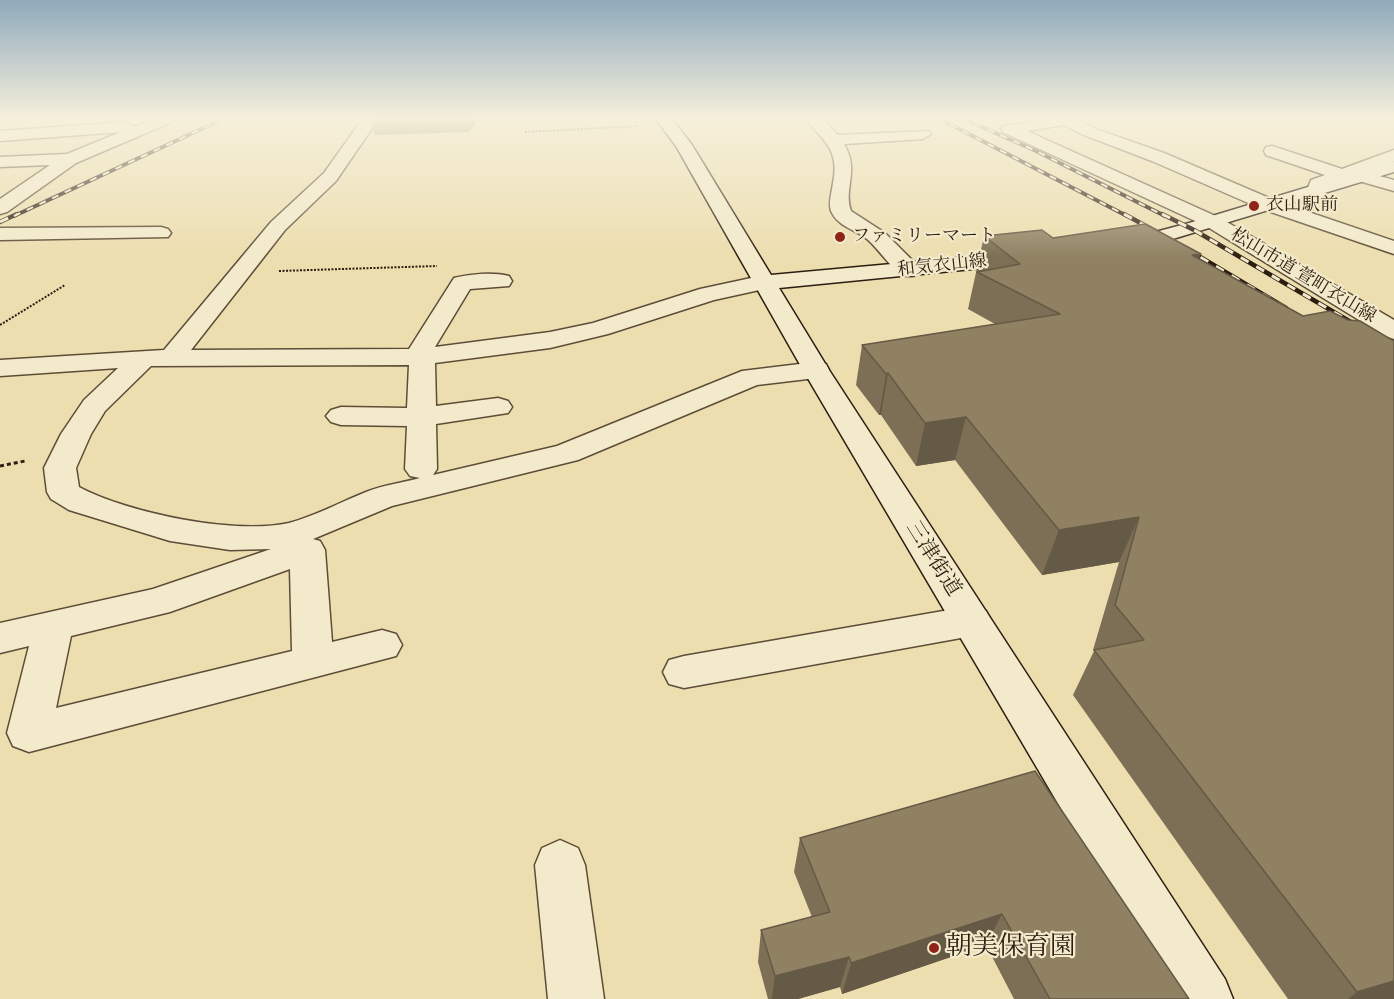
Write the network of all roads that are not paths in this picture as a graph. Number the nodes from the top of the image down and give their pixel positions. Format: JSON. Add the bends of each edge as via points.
{"nodes":[{"id":1,"x":62,"y":165,"type":"edge"},
{"id":2,"x":338,"y":165,"type":"edge"},
{"id":3,"x":693,"y":165,"type":"edge"},
{"id":4,"x":844,"y":165,"type":"edge"},
{"id":5,"x":1087,"y":165,"type":"edge"},
{"id":6,"x":1176,"y":165,"type":"edge"},
{"id":7,"x":1313,"y":165,"type":"edge"},
{"id":8,"x":1393,"y":169,"type":"edge"},
{"id":9,"x":1341,"y":174,"type":"junction"},
{"id":10,"x":1315,"y":193,"type":"junction"},
{"id":11,"x":1269,"y":205,"type":"junction"},
{"id":12,"x":0,"y":208,"type":"edge"},
{"id":13,"x":1213,"y":222,"type":"junction"},
{"id":14,"x":161,"y":233,"type":"dead end"},
{"id":15,"x":0,"y":234,"type":"edge"},
{"id":16,"x":1134,"y":244,"type":"junction"},
{"id":17,"x":1394,"y":248,"type":"edge"},
{"id":18,"x":1101,"y":250,"type":"edge"},
{"id":19,"x":1047,"y":256,"type":"edge"},
{"id":20,"x":1164,"y":263,"type":"edge"},
{"id":21,"x":909,"y":270,"type":"junction"},
{"id":22,"x":501,"y":281,"type":"dead end"},
{"id":23,"x":765,"y":282,"type":"junction"},
{"id":24,"x":1394,"y":331,"type":"edge"},
{"id":25,"x":422,"y":357,"type":"junction"},
{"id":26,"x":157,"y":358,"type":"junction"},
{"id":27,"x":0,"y":368,"type":"edge"},
{"id":28,"x":816,"y":370,"type":"junction"},
{"id":29,"x":498,"y":407,"type":"dead end"},
{"id":30,"x":341,"y":416,"type":"dead end"},
{"id":31,"x":422,"y":417,"type":"junction"},
{"id":32,"x":421,"y":468,"type":"dead end"},
{"id":33,"x":972,"y":621,"type":"junction"},
{"id":34,"x":54,"y":624,"type":"junction"},
{"id":35,"x":0,"y":638,"type":"edge"},
{"id":36,"x":382,"y":645,"type":"dead end"},
{"id":37,"x":313,"y":663,"type":"junction"},
{"id":38,"x":684,"y":672,"type":"dead end"},
{"id":39,"x":560,"y":865,"type":"dead end"},
{"id":40,"x":576,"y":999,"type":"edge"},
{"id":41,"x":1205,"y":999,"type":"edge"}],
"edges":[{"from":1,"to":12,"type":"street"},
{"from":2,"to":26,"type":"street"},
{"from":3,"to":23,"type":"street","name":"三津街道"},
{"from":4,"to":21,"type":"street","via":[[839,198],[842,212],[852,223],[873,233]]},
{"from":5,"to":13,"type":"street","name":"松山市道 萱町衣山線"},
{"from":6,"to":11,"type":"street"},
{"from":7,"to":9,"type":"street"},
{"from":8,"to":9,"type":"street"},
{"from":8,"to":10,"type":"street"},
{"from":9,"to":10,"type":"street","via":[[1317,184]]},
{"from":10,"to":11,"type":"street"},
{"from":11,"to":13,"type":"street"},
{"from":11,"to":17,"type":"street"},
{"from":13,"to":16,"type":"street"},
{"from":13,"to":24,"type":"street","name":"松山市道 萱町衣山線"},
{"from":14,"to":15,"type":"street"},
{"from":16,"to":18,"type":"street"},
{"from":16,"to":20,"type":"street"},
{"from":19,"to":21,"type":"street","name":"和気衣山線"},
{"from":21,"to":23,"type":"street","name":"和気衣山線"},
{"from":22,"to":25,"type":"street","via":[[462,283],[422,347]]},
{"from":23,"to":25,"type":"street","name":"和気衣山線","via":[[708,294],[599,329],[550,340]]},
{"from":23,"to":28,"type":"street","name":"三津街道"},
{"from":25,"to":26,"type":"street","name":"和気衣山線"},
{"from":25,"to":31,"type":"street"},
{"from":26,"to":27,"type":"street","name":"和気衣山線"},
{"from":26,"to":28,"type":"street","via":[[94,406],[60,468],[63,492],[81,502],[170,529],[268,538],[296,533],[381,498],[567,453],[752,377]]},
{"from":28,"to":33,"type":"street","name":"三津街道"},
{"from":29,"to":31,"type":"street"},
{"from":30,"to":31,"type":"street"},
{"from":31,"to":32,"type":"street"},
{"from":33,"to":38,"type":"street"},
{"from":33,"to":41,"type":"street","name":"三津街道"},
{"from":34,"to":35,"type":"street"},
{"from":34,"to":37,"type":"street","via":[[157,602],[307,550]]},
{"from":34,"to":37,"type":"street","via":[[29,733]]},
{"from":36,"to":37,"type":"street"},
{"from":39,"to":40,"type":"street"}]}
